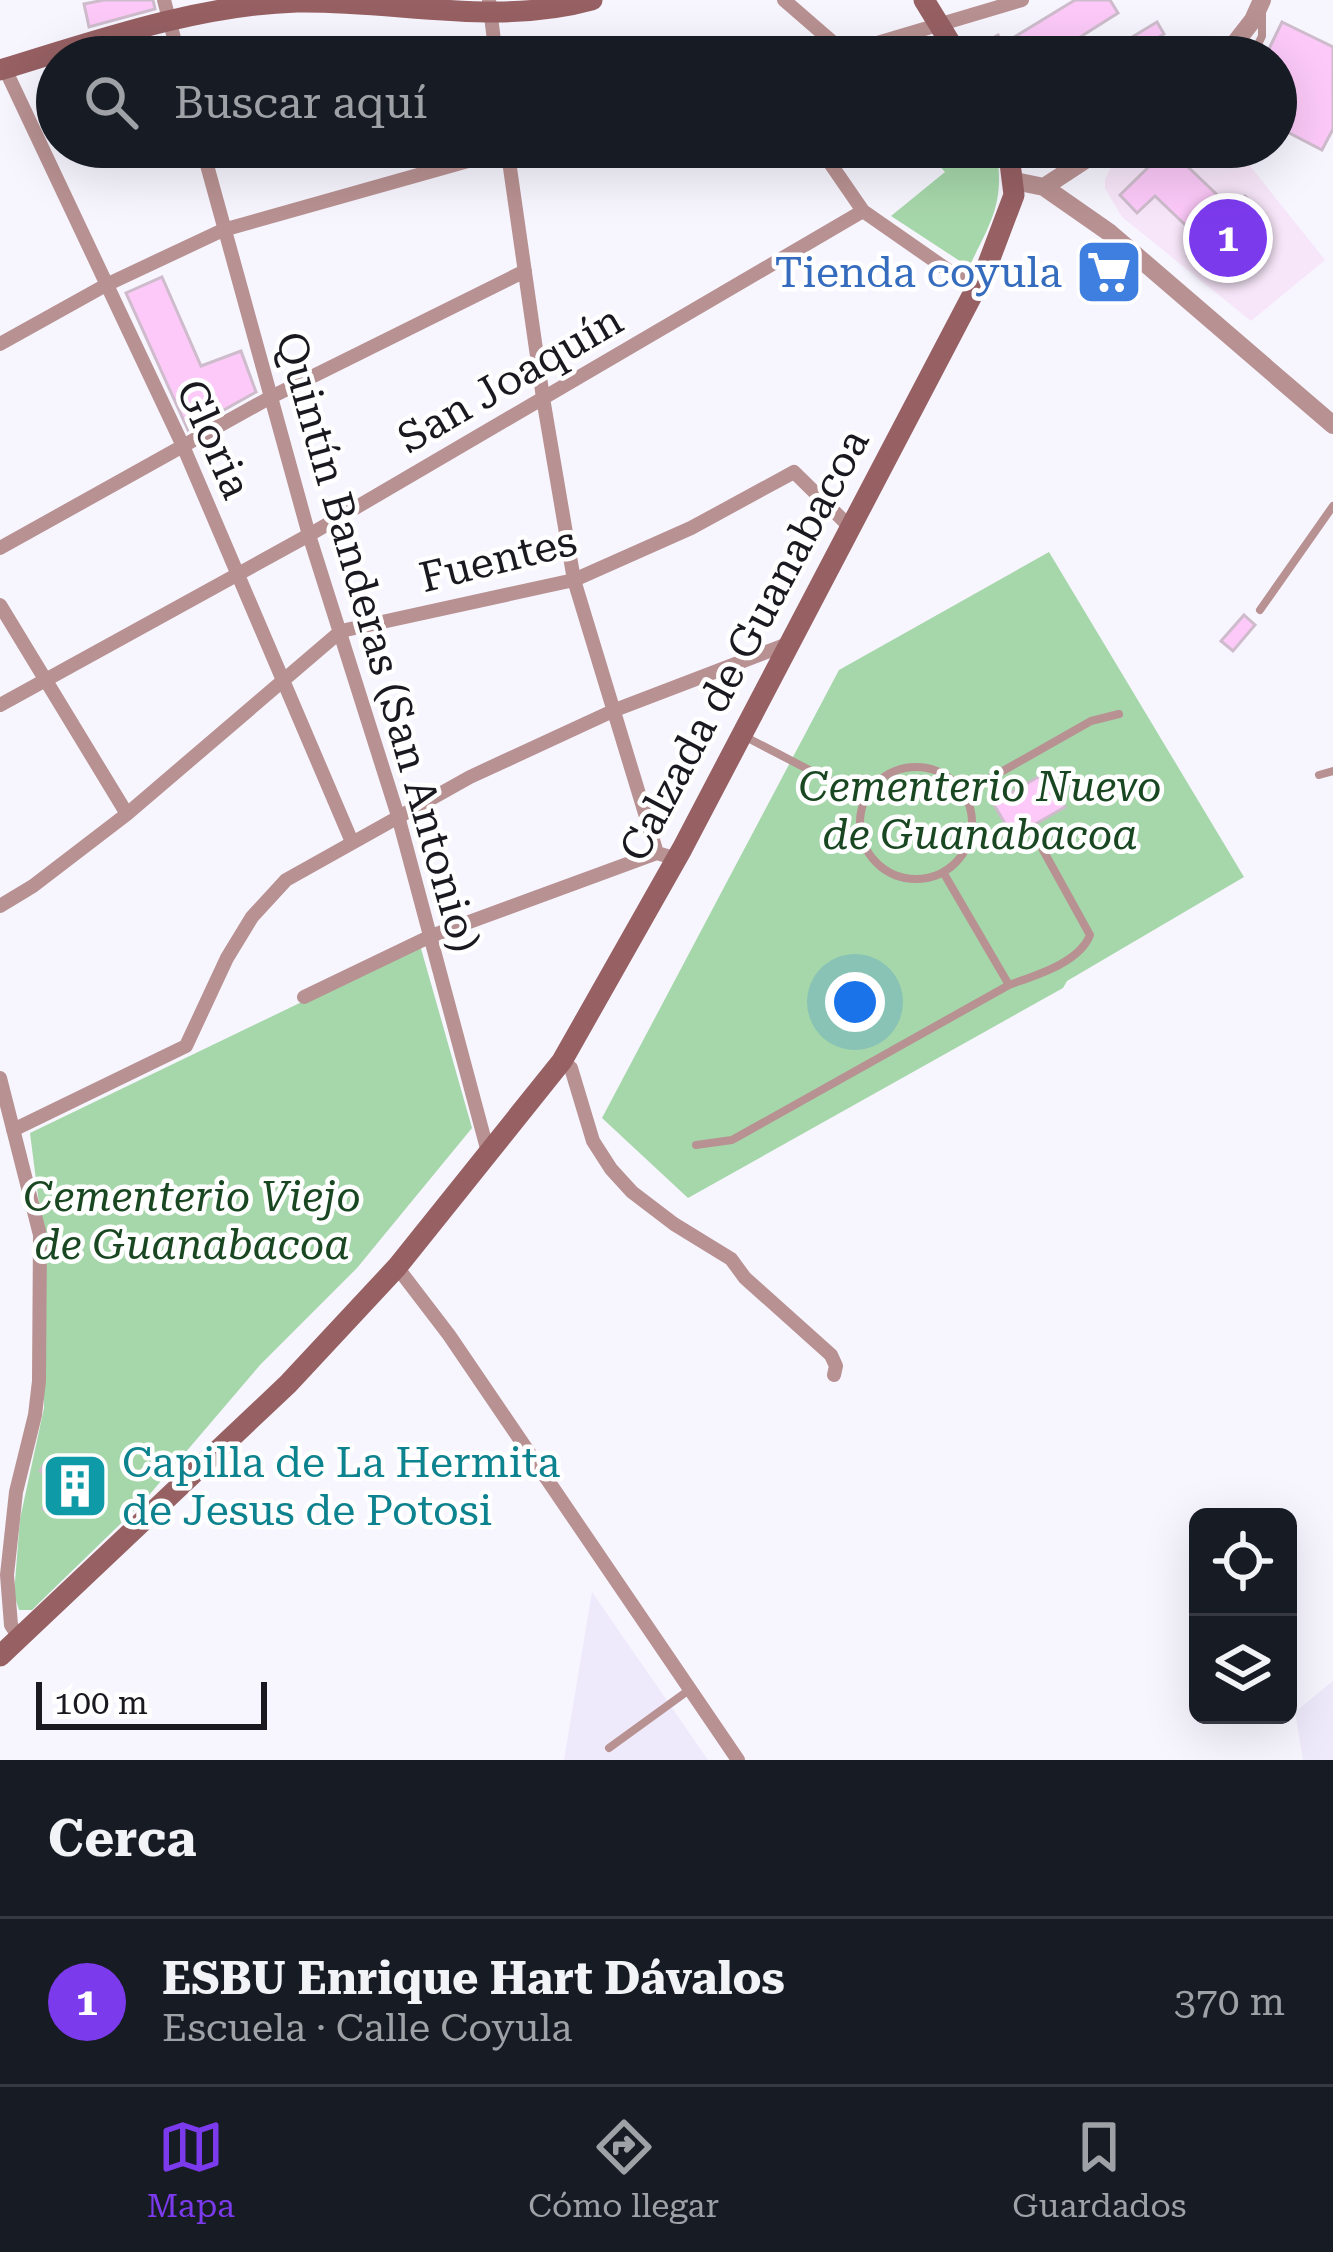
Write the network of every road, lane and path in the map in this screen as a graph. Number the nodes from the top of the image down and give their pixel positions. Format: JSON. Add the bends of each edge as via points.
{"nodes":[{"id":1,"x":164,"y":0,"type":"edge"},
{"id":2,"x":592,"y":0,"type":"edge"},
{"id":3,"x":784,"y":0,"type":"edge"},
{"id":4,"x":924,"y":0,"type":"edge"},
{"id":5,"x":1022,"y":0,"type":"edge"},
{"id":6,"x":1262,"y":1,"type":"edge"},
{"id":7,"x":490,"y":7,"type":"edge"},
{"id":8,"x":170,"y":23,"type":"junction"},
{"id":9,"x":940,"y":26,"type":"junction"},
{"id":10,"x":124,"y":36,"type":"edge"},
{"id":11,"x":173,"y":36,"type":"edge"},
{"id":12,"x":819,"y":36,"type":"edge"},
{"id":13,"x":904,"y":36,"type":"edge"},
{"id":14,"x":946,"y":36,"type":"edge"},
{"id":15,"x":1240,"y":36,"type":"edge"},
{"id":16,"x":1262,"y":36,"type":"edge"},
{"id":17,"x":36,"y":61,"type":"edge"},
{"id":18,"x":3,"y":70,"type":"edge"},
{"id":19,"x":36,"y":139,"type":"edge"},
{"id":20,"x":50,"y":168,"type":"edge"},
{"id":21,"x":208,"y":168,"type":"edge"},
{"id":22,"x":440,"y":168,"type":"edge"},
{"id":23,"x":512,"y":168,"type":"edge"},
{"id":24,"x":833,"y":168,"type":"edge"},
{"id":25,"x":1012,"y":168,"type":"edge"},
{"id":26,"x":1073,"y":168,"type":"edge"},
{"id":27,"x":1015,"y":181,"type":"junction"},
{"id":28,"x":1044,"y":187,"type":"junction"},
{"id":29,"x":863,"y":211,"type":"junction"},
{"id":30,"x":224,"y":230,"type":"junction"},
{"id":31,"x":525,"y":271,"type":"junction"},
{"id":32,"x":106,"y":285,"type":"junction"},
{"id":33,"x":975,"y":289,"type":"junction"},
{"id":34,"x":0,"y":344,"type":"edge"},
{"id":35,"x":271,"y":397,"type":"junction"},
{"id":36,"x":543,"y":398,"type":"junction"},
{"id":37,"x":1333,"y":425,"type":"edge"},
{"id":38,"x":183,"y":446,"type":"junction"},
{"id":39,"x":1333,"y":506,"type":"edge"},
{"id":40,"x":850,"y":527,"type":"junction"},
{"id":41,"x":309,"y":535,"type":"junction"},
{"id":42,"x":0,"y":548,"type":"edge"},
{"id":43,"x":236,"y":572,"type":"junction"},
{"id":44,"x":574,"y":580,"type":"junction"},
{"id":45,"x":0,"y":605,"type":"edge"},
{"id":46,"x":1260,"y":610,"type":"dead end"},
{"id":47,"x":341,"y":631,"type":"junction"},
{"id":48,"x":790,"y":643,"type":"junction"},
{"id":49,"x":281,"y":679,"type":"junction"},
{"id":50,"x":42,"y":680,"type":"junction"},
{"id":51,"x":0,"y":705,"type":"edge"},
{"id":52,"x":615,"y":710,"type":"junction"},
{"id":53,"x":1119,"y":714,"type":"dead end"},
{"id":54,"x":742,"y":736,"type":"junction"},
{"id":55,"x":1333,"y":771,"type":"edge"},
{"id":56,"x":1319,"y":775,"type":"dead end"},
{"id":57,"x":964,"y":793,"type":"junction"},
{"id":58,"x":865,"y":799,"type":"junction"},
{"id":59,"x":127,"y":814,"type":"junction"},
{"id":60,"x":398,"y":816,"type":"junction"},
{"id":61,"x":352,"y":842,"type":"junction"},
{"id":62,"x":1043,"y":850,"type":"dead end"},
{"id":63,"x":667,"y":856,"type":"junction"},
{"id":64,"x":944,"y":872,"type":"junction"},
{"id":65,"x":0,"y":906,"type":"edge"},
{"id":66,"x":430,"y":936,"type":"junction"},
{"id":67,"x":1010,"y":985,"type":"junction"},
{"id":68,"x":304,"y":997,"type":"dead end"},
{"id":69,"x":562,"y":1060,"type":"junction"},
{"id":70,"x":0,"y":1078,"type":"edge"},
{"id":71,"x":13,"y":1130,"type":"junction"},
{"id":72,"x":696,"y":1145,"type":"dead end"},
{"id":73,"x":489,"y":1156,"type":"junction"},
{"id":74,"x":20,"y":1158,"type":"junction"},
{"id":75,"x":0,"y":1163,"type":"edge"},
{"id":76,"x":397,"y":1267,"type":"junction"},
{"id":77,"x":834,"y":1375,"type":"dead end"},
{"id":78,"x":20,"y":1639,"type":"junction"},
{"id":79,"x":0,"y":1656,"type":"edge"},
{"id":80,"x":689,"y":1690,"type":"junction"},
{"id":81,"x":609,"y":1748,"type":"dead end"},
{"id":82,"x":738,"y":1760,"type":"edge"}],
"edges":[{"from":1,"to":8,"type":"street"},
{"from":2,"to":7,"type":"main road","via":[[550,12]]},
{"from":3,"to":12,"type":"street"},
{"from":4,"to":9,"type":"main road"},
{"from":5,"to":9,"type":"street"},
{"from":6,"to":15,"type":"street"},
{"from":6,"to":16,"type":"lane"},
{"from":7,"to":8,"type":"main road","via":[[300,2]]},
{"from":8,"to":10,"type":"main road"},
{"from":8,"to":11,"type":"street"},
{"from":9,"to":13,"type":"street"},
{"from":9,"to":14,"type":"main road"},
{"from":17,"to":18,"type":"main road"},
{"from":18,"to":19,"type":"street","name":"Gloria"},
{"from":20,"to":32,"type":"street","name":"Gloria"},
{"from":21,"to":30,"type":"street","name":"Quintín Banderas (San Antonio)"},
{"from":22,"to":30,"type":"street"},
{"from":23,"to":31,"type":"street"},
{"from":24,"to":29,"type":"street"},
{"from":25,"to":27,"type":"main road"},
{"from":26,"to":28,"type":"street"},
{"from":27,"to":28,"type":"street"},
{"from":27,"to":33,"type":"main road","name":"Calzada de Guanabacoa"},
{"from":28,"to":37,"type":"street","via":[[1125,245]]},
{"from":29,"to":33,"type":"street"},
{"from":29,"to":36,"type":"street","name":"San Joaquín"},
{"from":30,"to":32,"type":"street"},
{"from":30,"to":35,"type":"street","name":"Quintín Banderas (San Antonio)"},
{"from":31,"to":35,"type":"street"},
{"from":31,"to":36,"type":"street"},
{"from":32,"to":34,"type":"street"},
{"from":32,"to":38,"type":"street","name":"Gloria"},
{"from":33,"to":40,"type":"main road","name":"Calzada de Guanabacoa"},
{"from":35,"to":38,"type":"street"},
{"from":35,"to":41,"type":"street","name":"Quintín Banderas (San Antonio)"},
{"from":36,"to":41,"type":"street","name":"San Joaquín"},
{"from":36,"to":44,"type":"street"},
{"from":38,"to":42,"type":"street"},
{"from":38,"to":43,"type":"street","name":"Gloria"},
{"from":39,"to":46,"type":"lane"},
{"from":40,"to":44,"type":"street","name":"Fuentes","via":[[794,472]]},
{"from":40,"to":48,"type":"main road","name":"Calzada de Guanabacoa"},
{"from":41,"to":43,"type":"street","name":"San Joaquín"},
{"from":41,"to":47,"type":"street","name":"Quintín Banderas (San Antonio)"},
{"from":43,"to":49,"type":"street","name":"Gloria"},
{"from":43,"to":50,"type":"street","name":"San Joaquín"},
{"from":44,"to":47,"type":"street","name":"Fuentes"},
{"from":44,"to":52,"type":"street"},
{"from":45,"to":50,"type":"street"},
{"from":47,"to":49,"type":"street","name":"Fuentes"},
{"from":47,"to":60,"type":"street","name":"Quintín Banderas (San Antonio)"},
{"from":48,"to":52,"type":"street"},
{"from":48,"to":54,"type":"main road","name":"Calzada de Guanabacoa"},
{"from":49,"to":59,"type":"street","name":"Fuentes"},
{"from":49,"to":61,"type":"street","name":"Gloria"},
{"from":50,"to":51,"type":"street","name":"San Joaquín"},
{"from":50,"to":59,"type":"street"},
{"from":52,"to":60,"type":"street"},
{"from":52,"to":63,"type":"street"},
{"from":53,"to":57,"type":"lane"},
{"from":54,"to":58,"type":"lane"},
{"from":54,"to":63,"type":"main road","name":"Calzada de Guanabacoa"},
{"from":55,"to":56,"type":"lane"},
{"from":57,"to":58,"type":"lane","via":[[942,773],[913,767],[885,776]]},
{"from":57,"to":64,"type":"lane","via":[[972,832]]},
{"from":58,"to":64,"type":"lane","via":[[862,838],[877,864],[904,878]]},
{"from":59,"to":65,"type":"street","name":"Fuentes"},
{"from":60,"to":61,"type":"street"},
{"from":60,"to":66,"type":"street","name":"Quintín Banderas (San Antonio)"},
{"from":61,"to":71,"type":"street","via":[[286,880],[252,917],[187,1046]]},
{"from":62,"to":67,"type":"lane","via":[[1090,934],[1085,947]]},
{"from":63,"to":66,"type":"street"},
{"from":63,"to":69,"type":"main road","name":"Calzada de Guanabacoa"},
{"from":64,"to":67,"type":"lane"},
{"from":66,"to":68,"type":"street"},
{"from":66,"to":73,"type":"street","name":"Quintín Banderas (San Antonio)"},
{"from":67,"to":72,"type":"lane","via":[[732,1140]]},
{"from":69,"to":73,"type":"main road","name":"Calzada de Guanabacoa"},
{"from":69,"to":77,"type":"street","via":[[611,1169],[674,1224],[731,1259],[831,1355]]},
{"from":70,"to":71,"type":"street"},
{"from":71,"to":74,"type":"street"},
{"from":73,"to":76,"type":"main road","name":"Calzada de Guanabacoa"},
{"from":74,"to":75,"type":"street"},
{"from":74,"to":78,"type":"street","via":[[40,1234],[39,1381],[7,1575],[11,1625]]},
{"from":76,"to":78,"type":"main road","name":"Calzada de Guanabacoa","via":[[288,1384]]},
{"from":76,"to":80,"type":"street"},
{"from":78,"to":79,"type":"main road","name":"Calzada de Guanabacoa"},
{"from":80,"to":81,"type":"lane"},
{"from":80,"to":82,"type":"street"}]}
